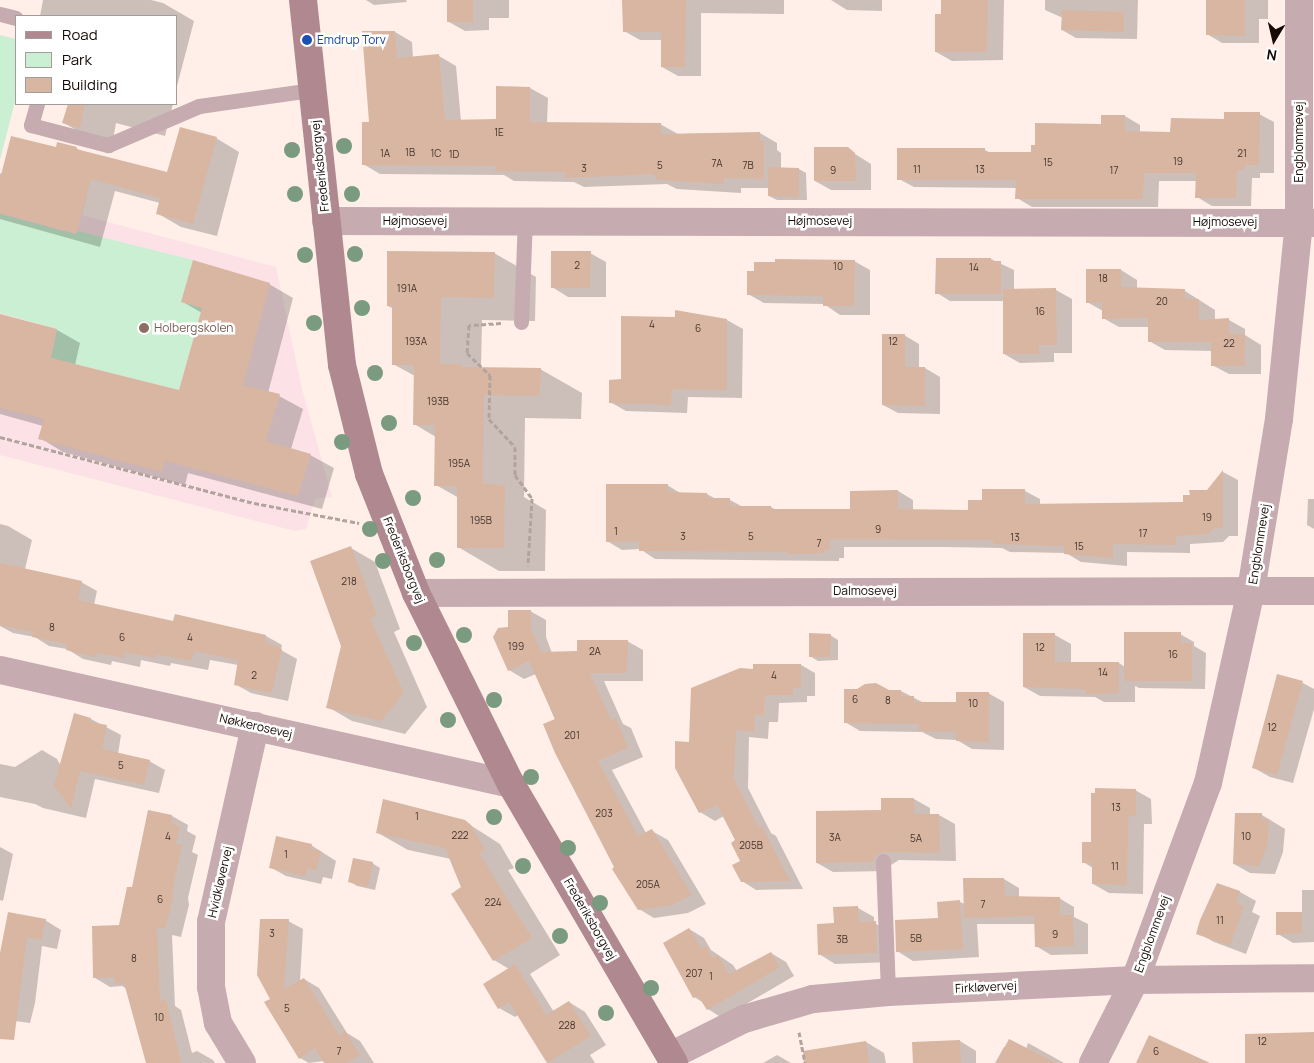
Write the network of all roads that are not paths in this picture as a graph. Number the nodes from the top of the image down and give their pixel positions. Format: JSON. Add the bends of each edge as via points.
{"nodes":[{"id":1,"x":303,"y":0,"type":"edge"},
{"id":2,"x":1299,"y":0,"type":"edge"},
{"id":3,"x":0,"y":14,"type":"edge"},
{"id":4,"x":15,"y":18,"type":"edge"},
{"id":5,"x":312,"y":90,"type":"junction"},
{"id":6,"x":37,"y":105,"type":"edge"},
{"id":7,"x":525,"y":220,"type":"junction"},
{"id":8,"x":326,"y":221,"type":"junction"},
{"id":9,"x":1306,"y":223,"type":"edge"},
{"id":10,"x":521,"y":322,"type":"road end"},
{"id":11,"x":1251,"y":590,"type":"junction"},
{"id":12,"x":1314,"y":591,"type":"edge"},
{"id":13,"x":416,"y":593,"type":"junction"},
{"id":14,"x":0,"y":670,"type":"edge"},
{"id":15,"x":255,"y":726,"type":"junction"},
{"id":16,"x":511,"y":784,"type":"junction"},
{"id":17,"x":883,"y":861,"type":"dead end"},
{"id":18,"x":1314,"y":978,"type":"edge"},
{"id":19,"x":1135,"y":980,"type":"junction"},
{"id":20,"x":888,"y":992,"type":"junction"},
{"id":21,"x":672,"y":1059,"type":"edge"},
{"id":22,"x":242,"y":1063,"type":"edge"},
{"id":23,"x":1093,"y":1063,"type":"edge"}],
"edges":[{"from":1,"to":5,"type":"street","name":"Frederiksborgvej"},
{"from":2,"to":9,"type":"street","name":"Engblommevej"},
{"from":3,"to":4,"type":"lane"},
{"from":5,"to":6,"type":"lane","via":[[199,106],[108,144],[31,125]]},
{"from":5,"to":8,"type":"street","name":"Frederiksborgvej"},
{"from":7,"to":8,"type":"street","name":"Højmosevej"},
{"from":7,"to":9,"type":"street","name":"Højmosevej"},
{"from":7,"to":10,"type":"lane"},
{"from":8,"to":13,"type":"street","name":"Frederiksborgvej","via":[[342,365],[369,474]]},
{"from":9,"to":11,"type":"street","name":"Engblommevej"},
{"from":11,"to":12,"type":"street","name":"Dalmosevej"},
{"from":11,"to":13,"type":"street","name":"Dalmosevej"},
{"from":11,"to":19,"type":"street","name":"Engblommevej","via":[[1208,784]]},
{"from":13,"to":16,"type":"street","name":"Frederiksborgvej"},
{"from":14,"to":15,"type":"street","name":"Nøkkerosevej"},
{"from":15,"to":16,"type":"street","name":"Nøkkerosevej"},
{"from":15,"to":22,"type":"street","name":"Hvidkløvervej","via":[[211,922],[211,987],[218,1022]]},
{"from":16,"to":21,"type":"street","name":"Frederiksborgvej"},
{"from":17,"to":20,"type":"lane"},
{"from":18,"to":19,"type":"street","name":"Firkløvervej"},
{"from":19,"to":20,"type":"street","name":"Firkløvervej"},
{"from":19,"to":23,"type":"street","name":"Engblommevej"},
{"from":20,"to":21,"type":"street","name":"Firkløvervej","via":[[814,999],[744,1019]]}]}
